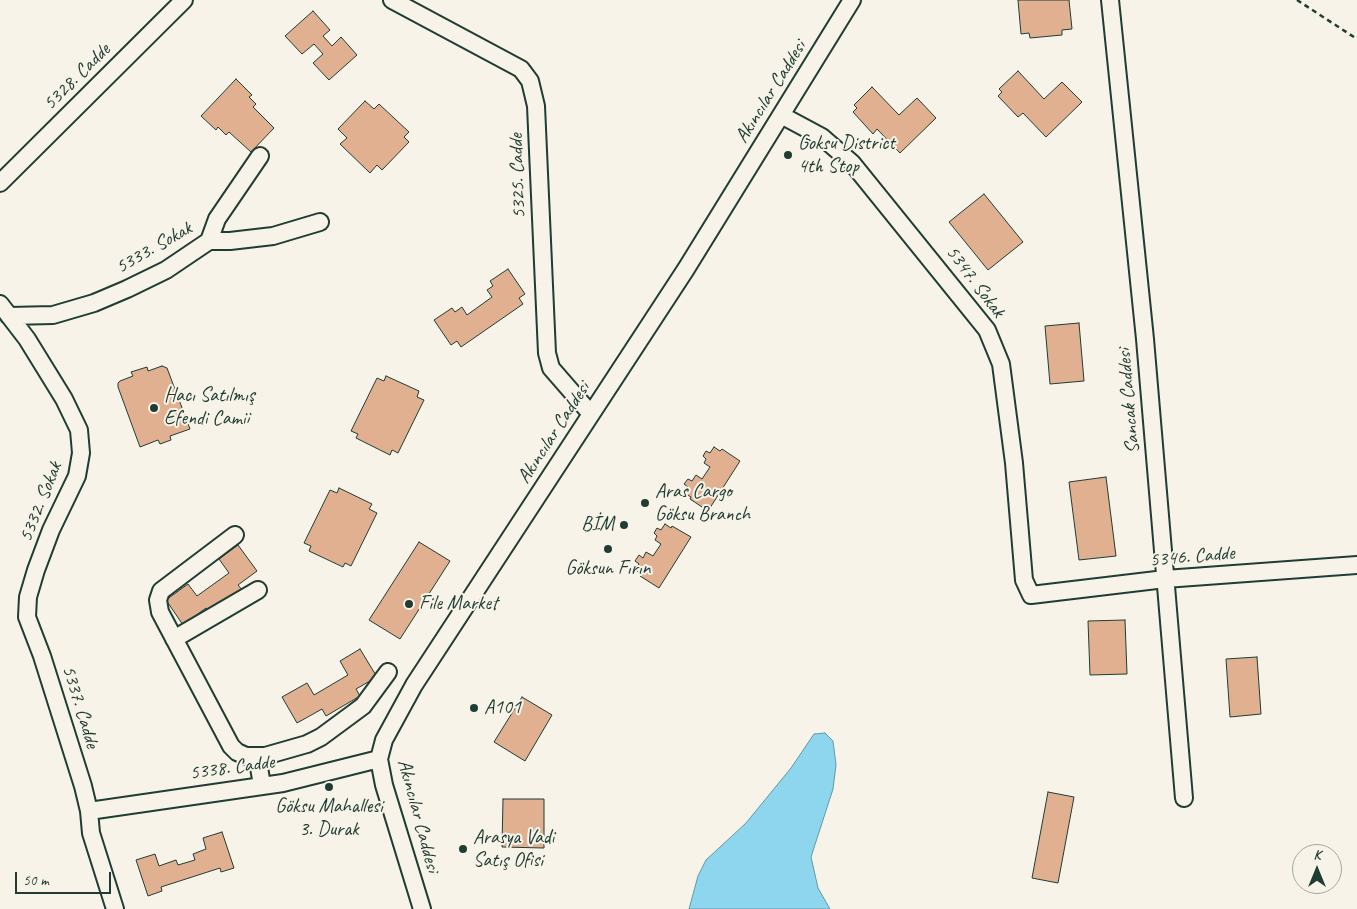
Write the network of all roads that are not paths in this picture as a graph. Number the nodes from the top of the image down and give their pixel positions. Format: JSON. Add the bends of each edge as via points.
{"nodes":[{"id":1,"x":184,"y":0,"type":"edge"},
{"id":2,"x":392,"y":0,"type":"edge"},
{"id":3,"x":852,"y":0,"type":"edge"},
{"id":4,"x":1110,"y":0,"type":"edge"},
{"id":5,"x":781,"y":115,"type":"junction"},
{"id":6,"x":260,"y":156,"type":"dead end"},
{"id":7,"x":0,"y":183,"type":"edge"},
{"id":8,"x":320,"y":222,"type":"dead end"},
{"id":9,"x":209,"y":241,"type":"junction"},
{"id":10,"x":5,"y":310,"type":"edge"},
{"id":11,"x":591,"y":414,"type":"junction"},
{"id":12,"x":235,"y":535,"type":"dead end"},
{"id":13,"x":1357,"y":565,"type":"edge"},
{"id":14,"x":1165,"y":579,"type":"junction"},
{"id":15,"x":258,"y":590,"type":"dead end"},
{"id":16,"x":1031,"y":595,"type":"joint"},
{"id":17,"x":27,"y":617,"type":"joint"},
{"id":18,"x":174,"y":639,"type":"junction"},
{"id":19,"x":388,"y":672,"type":"dead end"},
{"id":20,"x":257,"y":756,"type":"junction"},
{"id":21,"x":379,"y":759,"type":"junction"},
{"id":22,"x":262,"y":785,"type":"junction"},
{"id":23,"x":1184,"y":798,"type":"dead end"},
{"id":24,"x":89,"y":811,"type":"junction"},
{"id":25,"x":115,"y":909,"type":"edge"},
{"id":26,"x":422,"y":909,"type":"edge"}],
"edges":[{"from":1,"to":7,"type":"street","name":"5328. Cadde"},
{"from":2,"to":11,"type":"street","name":"5325. Cadde","via":[[521,69],[530,82],[536,106],[547,353],[551,368]]},
{"from":3,"to":5,"type":"street","name":"Akıncılar Caddesi"},
{"from":4,"to":14,"type":"street","name":"Sancak Caddesi","via":[[1145,339]]},
{"from":5,"to":11,"type":"street","name":"Akıncılar Caddesi"},
{"from":5,"to":16,"type":"street","name":"5347. Sokak","via":[[822,136],[852,163],[987,330],[1001,364],[1024,580]]},
{"from":6,"to":9,"type":"street","via":[[217,220]]},
{"from":8,"to":9,"type":"street","name":"5333. Sokak","via":[[273,236]]},
{"from":9,"to":10,"type":"street","name":"5333. Sokak","via":[[166,270],[94,303],[54,315]]},
{"from":10,"to":17,"type":"street","name":"5332. Sokak","via":[[64,399],[80,430],[82,453],[77,476],[36,570],[28,597]]},
{"from":11,"to":21,"type":"street","name":"Akıncılar Caddesi","via":[[414,685],[384,740]]},
{"from":12,"to":18,"type":"street","via":[[161,591],[158,600],[160,612]]},
{"from":13,"to":14,"type":"street","name":"5346. Cadde"},
{"from":14,"to":16,"type":"street","name":"5346. Cadde"},
{"from":14,"to":23,"type":"street","name":"Sancak Caddesi"},
{"from":15,"to":18,"type":"street"},
{"from":17,"to":24,"type":"street","name":"5337. Cadde"},
{"from":18,"to":20,"type":"street","via":[[231,746],[246,756]]},
{"from":19,"to":20,"type":"street","via":[[363,706],[321,736],[306,744]]},
{"from":20,"to":22,"type":"street"},
{"from":21,"to":22,"type":"street","name":"5338. Cadde","via":[[283,783]]},
{"from":21,"to":26,"type":"street","name":"Akıncılar Caddesi","via":[[397,832]]},
{"from":22,"to":24,"type":"street","name":"5338. Cadde"},
{"from":24,"to":25,"type":"street","via":[[91,833]]}]}
